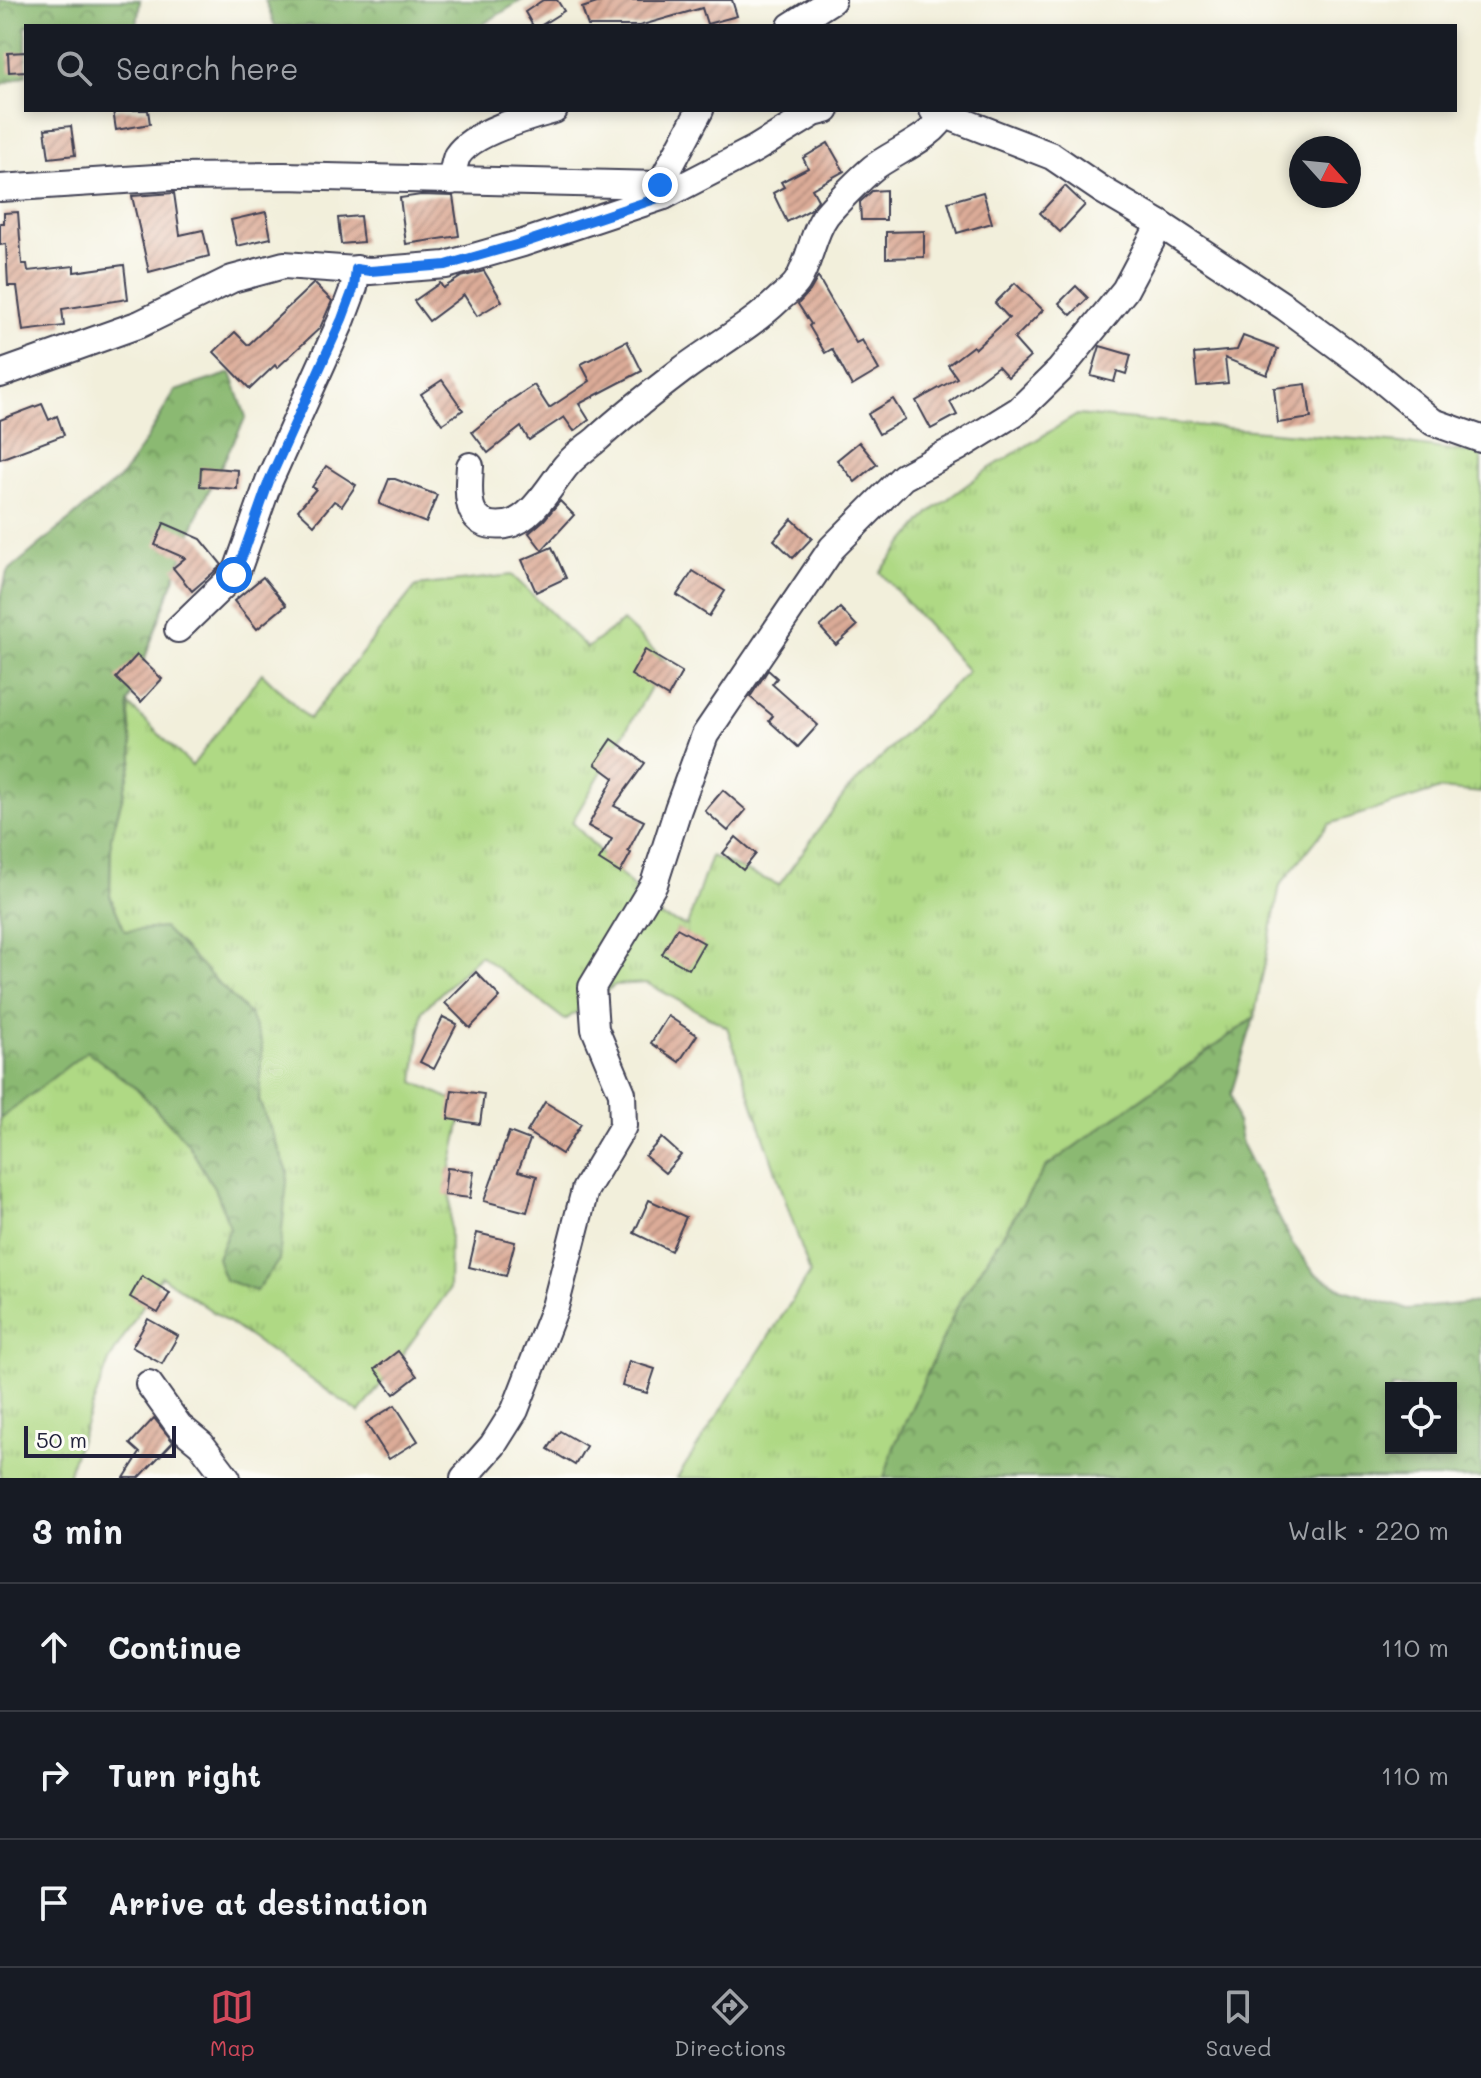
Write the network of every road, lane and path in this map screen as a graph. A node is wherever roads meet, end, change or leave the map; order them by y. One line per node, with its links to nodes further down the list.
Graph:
1 (832, 0): 2 (street)
2 (794, 24)
3 (547, 112): 7 (street)
4 (699, 112): 9 (street)
5 (818, 112): 9 (street)
6 (938, 112): 10 (street); 14 (street)
7 (451, 181): 8 (street); 9 (street)
8 (0, 188)
9 (662, 190): 11 (street)
10 (1160, 224): 13 (street); 18 (street)
11 (356, 269): 12 (street); 15 (street)
12 (0, 374)
13 (1481, 439)
14 (470, 466)
15 (178, 629)
16 (149, 1384): 17 (street)
17 (227, 1478)
18 (464, 1478)

